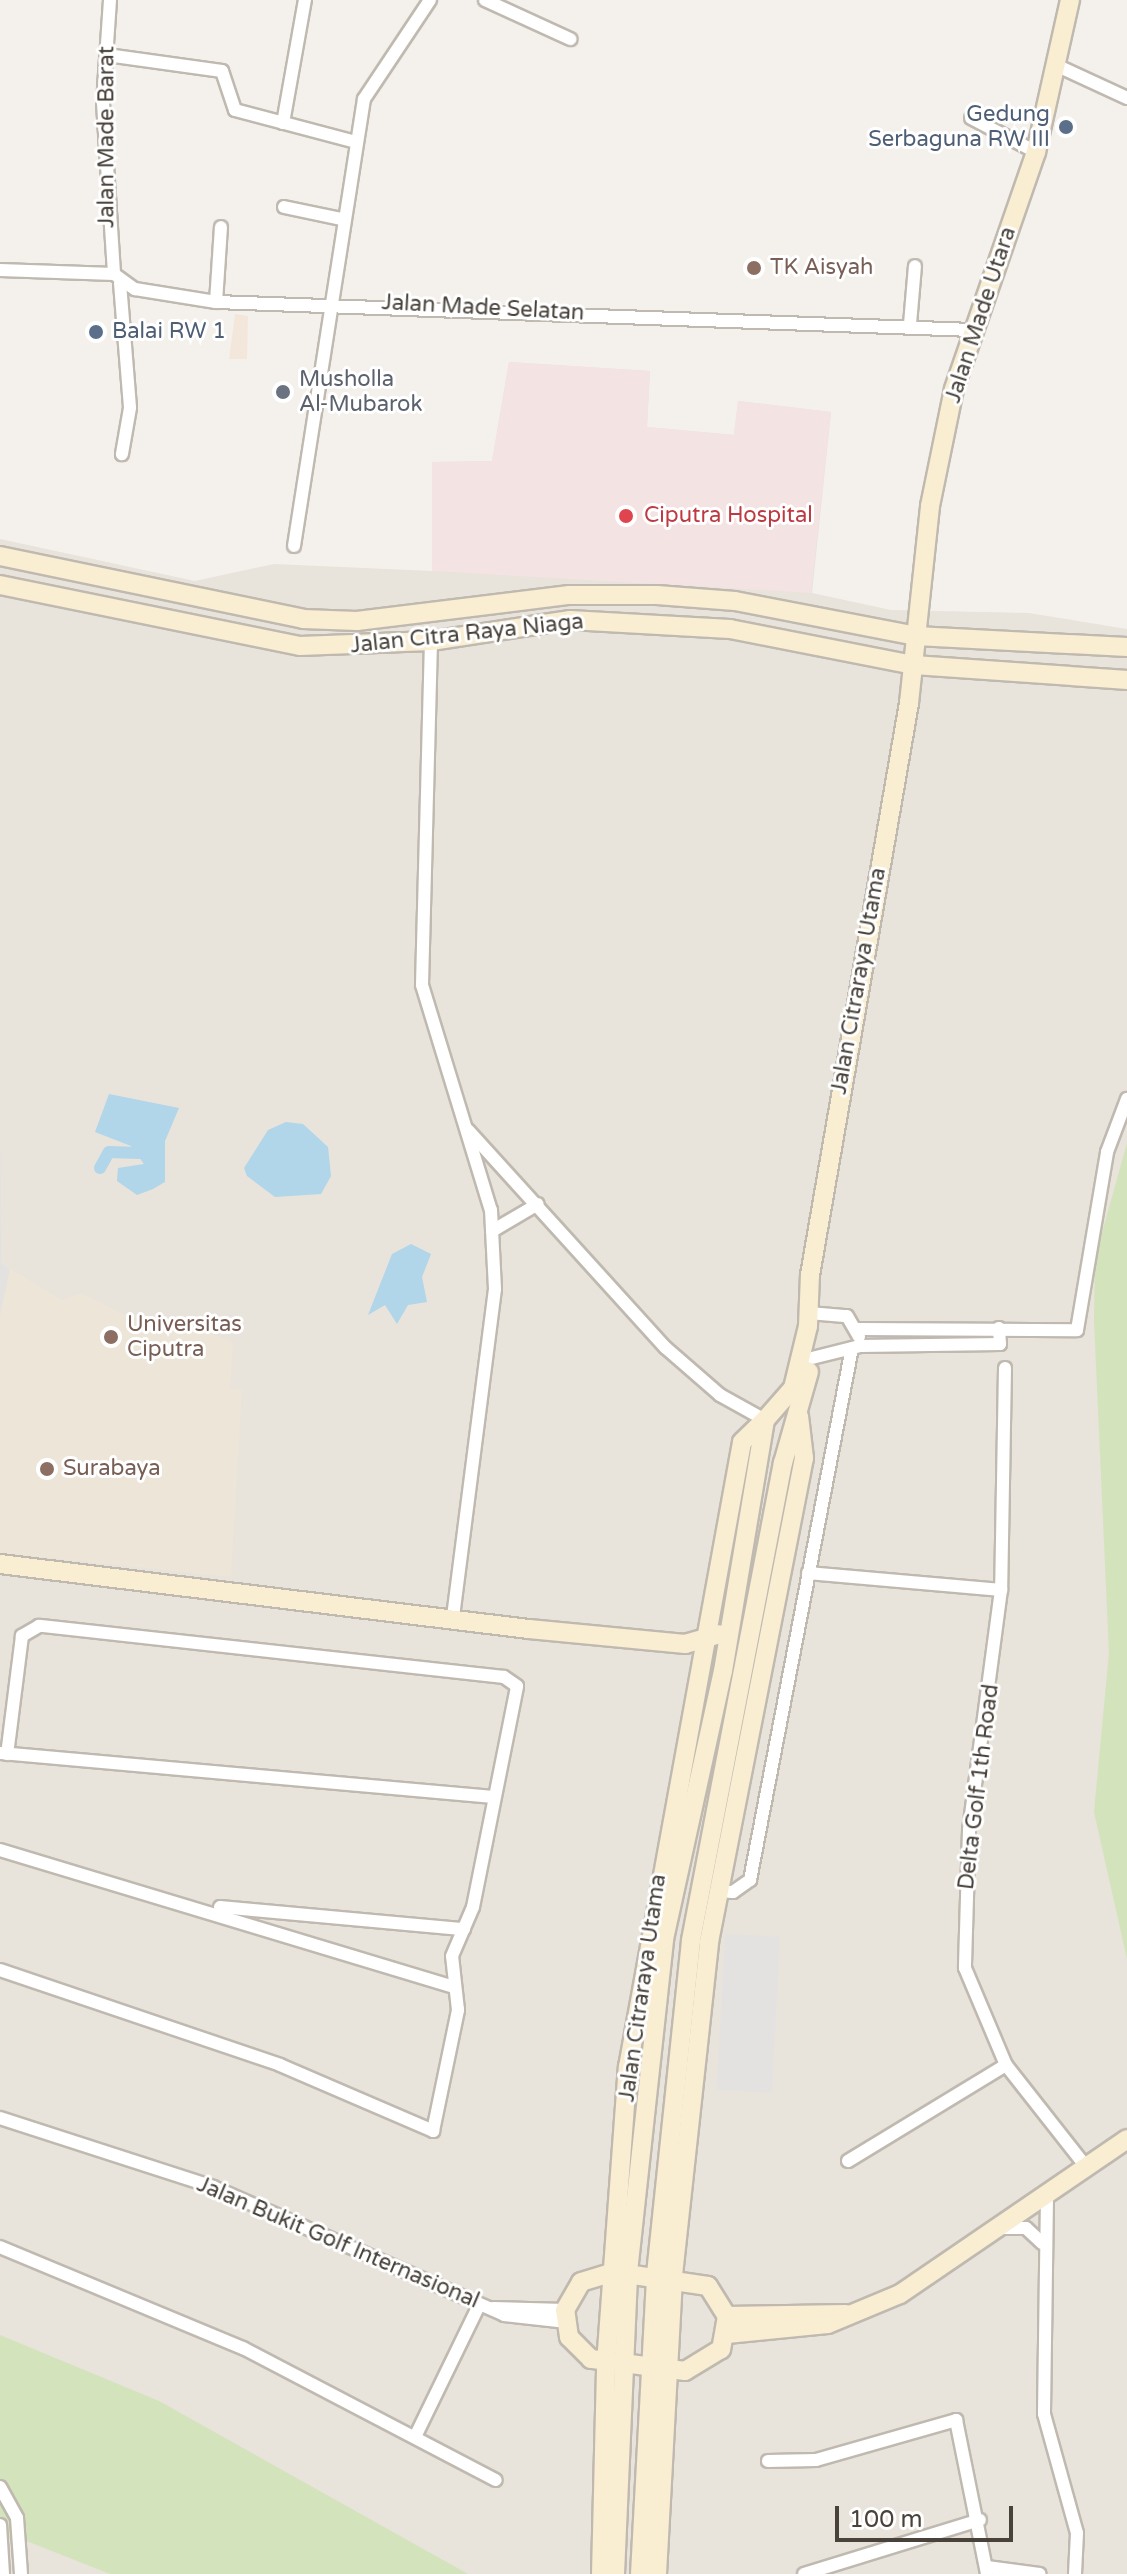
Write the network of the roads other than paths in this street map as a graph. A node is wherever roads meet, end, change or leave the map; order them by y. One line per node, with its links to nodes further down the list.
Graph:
1 (110, 0): 7 (street, Jalan Made Barat)
2 (305, 0): 11 (street)
3 (430, 0): 12 (street)
4 (485, 0): 6 (street)
5 (1070, 0): 8 (street, Jalan Made Utara)
6 (570, 39)
7 (107, 55): 11 (street); 19 (street, Jalan Made Barat)
8 (1060, 67): 9 (street); 13 (street, Jalan Made Utara)
9 (1127, 98)
10 (971, 118): 13 (street)
11 (283, 123): 12 (street)
12 (356, 142): 15 (street)
13 (1036, 152): 23 (street, Jalan Made Utara)
14 (284, 207): 15 (street)
15 (341, 219): 20 (street)
16 (221, 227): 21 (street)
17 (915, 266): 22 (street)
18 (0, 270): 19 (street, Jalan Made Selatan)
19 (117, 278): 21 (street, Jalan Made Selatan); 24 (street, Jalan Made Barat)
20 (331, 301): 21 (street, Jalan Made Selatan); 22 (street, Jalan Made Selatan); 25 (street)
21 (216, 302)
22 (910, 324): 23 (street, Jalan Made Selatan)
23 (973, 330): 29 (street, Jalan Made Utara)
24 (122, 454)
25 (294, 546)
26 (0, 556): 28 (street, Jalan Citra Raya Niaga)
27 (0, 585): 30 (street, Jalan Citra Raya Niaga)
28 (432, 613): 29 (street, Jalan Citra Raya Niaga); 30 (street)
29 (916, 636): 31 (street, Jalan Citra Raya Niaga); 32 (street, Jalan Citraraya Utama)
30 (431, 641): 32 (street, Jalan Citra Raya Niaga); 35 (street)
31 (1127, 647)
32 (914, 665): 33 (street, Jalan Citra Raya Niaga); 38 (street, Jalan Citraraya Utama)
33 (1127, 680)
34 (1127, 1099): 39 (street)
35 (466, 1128): 36 (street); 37 (street)
36 (538, 1204): 37 (street); 44 (street)
37 (492, 1231): 48 (street)
38 (808, 1320): 40 (street); 42 (street, Jalan Citraraya Utama); 44 (street, Jalan Citraraya Utama)
39 (999, 1328): 40 (street); 41 (street)
40 (858, 1329): 41 (street)
41 (856, 1349): 42 (street); 46 (street)
42 (812, 1358): 50 (street, Jalan Citraraya Utama)
43 (1005, 1368): 47 (street, Delta Golf 1th Road)
44 (765, 1420): 49 (street, Jalan Citraraya Utama)
45 (0, 1564): 48 (street)
46 (808, 1573): 47 (street); 57 (street)
47 (1001, 1590): 62 (street, Delta Golf 1th Road)
48 (453, 1619): 51 (street)
49 (720, 1633): 50 (street); 51 (street); 52 (street, Jalan Citraraya Utama)
50 (760, 1635): 53 (street, Jalan Citraraya Utama)
51 (685, 1644): 52 (street)
52 (715, 1666): 53 (street); 71 (street, Jalan Citraraya Utama)
53 (752, 1678): 57 (street, Jalan Citraraya Utama); 72 (street, Jalan Citraraya Utama)
54 (4, 1753): 55 (street); 55 (street)
55 (493, 1797): 59 (street)
56 (0, 1850): 58 (street)
57 (717, 1891): 72 (street, Jalan Citraraya Utama)
58 (198, 1905): 59 (street); 61 (street)
59 (464, 1929): 61 (street)
60 (0, 1970): 61 (street)
61 (455, 1987)
62 (1006, 2065): 65 (street); 66 (street, Delta Golf 1th Road)
63 (0, 2118): 73 (street, Jalan Bukit Golf Internasional)
64 (1127, 2139): 66 (street)
65 (848, 2161)
66 (1087, 2168): 67 (street)
67 (1047, 2197): 68 (street); 69 (street)
68 (1004, 2228): 69 (street); 75 (street)
69 (1042, 2243): 94 (street)
70 (0, 2247): 78 (street)
71 (620, 2272): 72 (street); 74 (street); 76 (street, Jalan Citraraya Utama)
72 (664, 2274): 75 (street); 77 (street, Jalan Citraraya Utama)
73 (479, 2305): 74 (street, Jalan Bukit Golf Internasional); 78 (street)
74 (565, 2316): 76 (street)
75 (737, 2325): 77 (street)
76 (615, 2365): 77 (street); 88 (street, Jalan Citraraya Utama); 89 (street, Jalan Citraraya Utama)
77 (658, 2369): 80 (street, Jalan Citraraya Utama)
78 (415, 2437): 81 (street)
79 (768, 2461): 83 (street)
80 (654, 2466): 90 (street, Jalan Citraraya Utama); 91 (street, Jalan Citraraya Utama)
81 (496, 2480)
82 (0, 2487): 87 (street)
83 (980, 2520): 85 (street); 92 (street)
84 (0, 2525): 86 (street)
85 (987, 2571): 93 (street)
86 (3, 2574)
87 (21, 2574)
88 (601, 2574)
89 (615, 2574)
90 (640, 2574)
91 (657, 2574)
92 (804, 2574)
93 (1040, 2574)
94 (1075, 2574)

